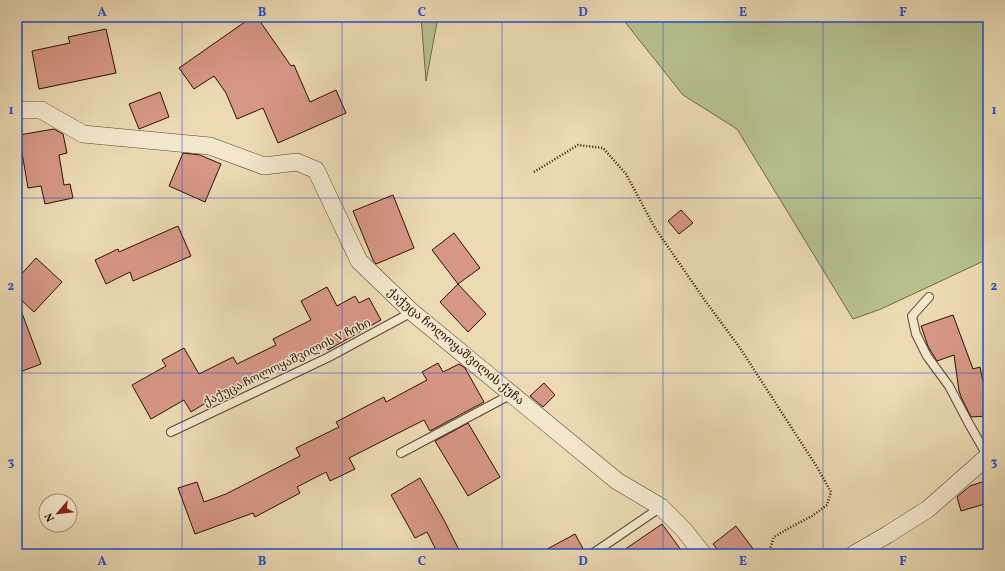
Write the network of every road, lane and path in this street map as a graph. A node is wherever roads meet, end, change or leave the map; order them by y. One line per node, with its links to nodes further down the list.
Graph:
1 (17, 110): 4 (street, ქაქუცა ჩოლოყაშვილის ქუჩა)
2 (534, 172): 12 (path)
3 (929, 297): 8 (lane)
4 (412, 312): 5 (street, ქაქუცა ჩოლოყაშვილის ქუჩა); 6 (lane, ქაქუცა ჩოლოყაშვილის V ჩიხი)
5 (512, 394): 7 (lane); 9 (street, ქაქუცა ჩოლოყაშვილის ქუჩა)
6 (171, 432)
7 (400, 453)
8 (988, 456): 13 (street)
9 (661, 507): 10 (lane); 11 (street, ქაქუცა ჩოლოყაშვილის ქუჩა)
10 (592, 554)
11 (703, 554)
12 (770, 554)
13 (854, 554)

